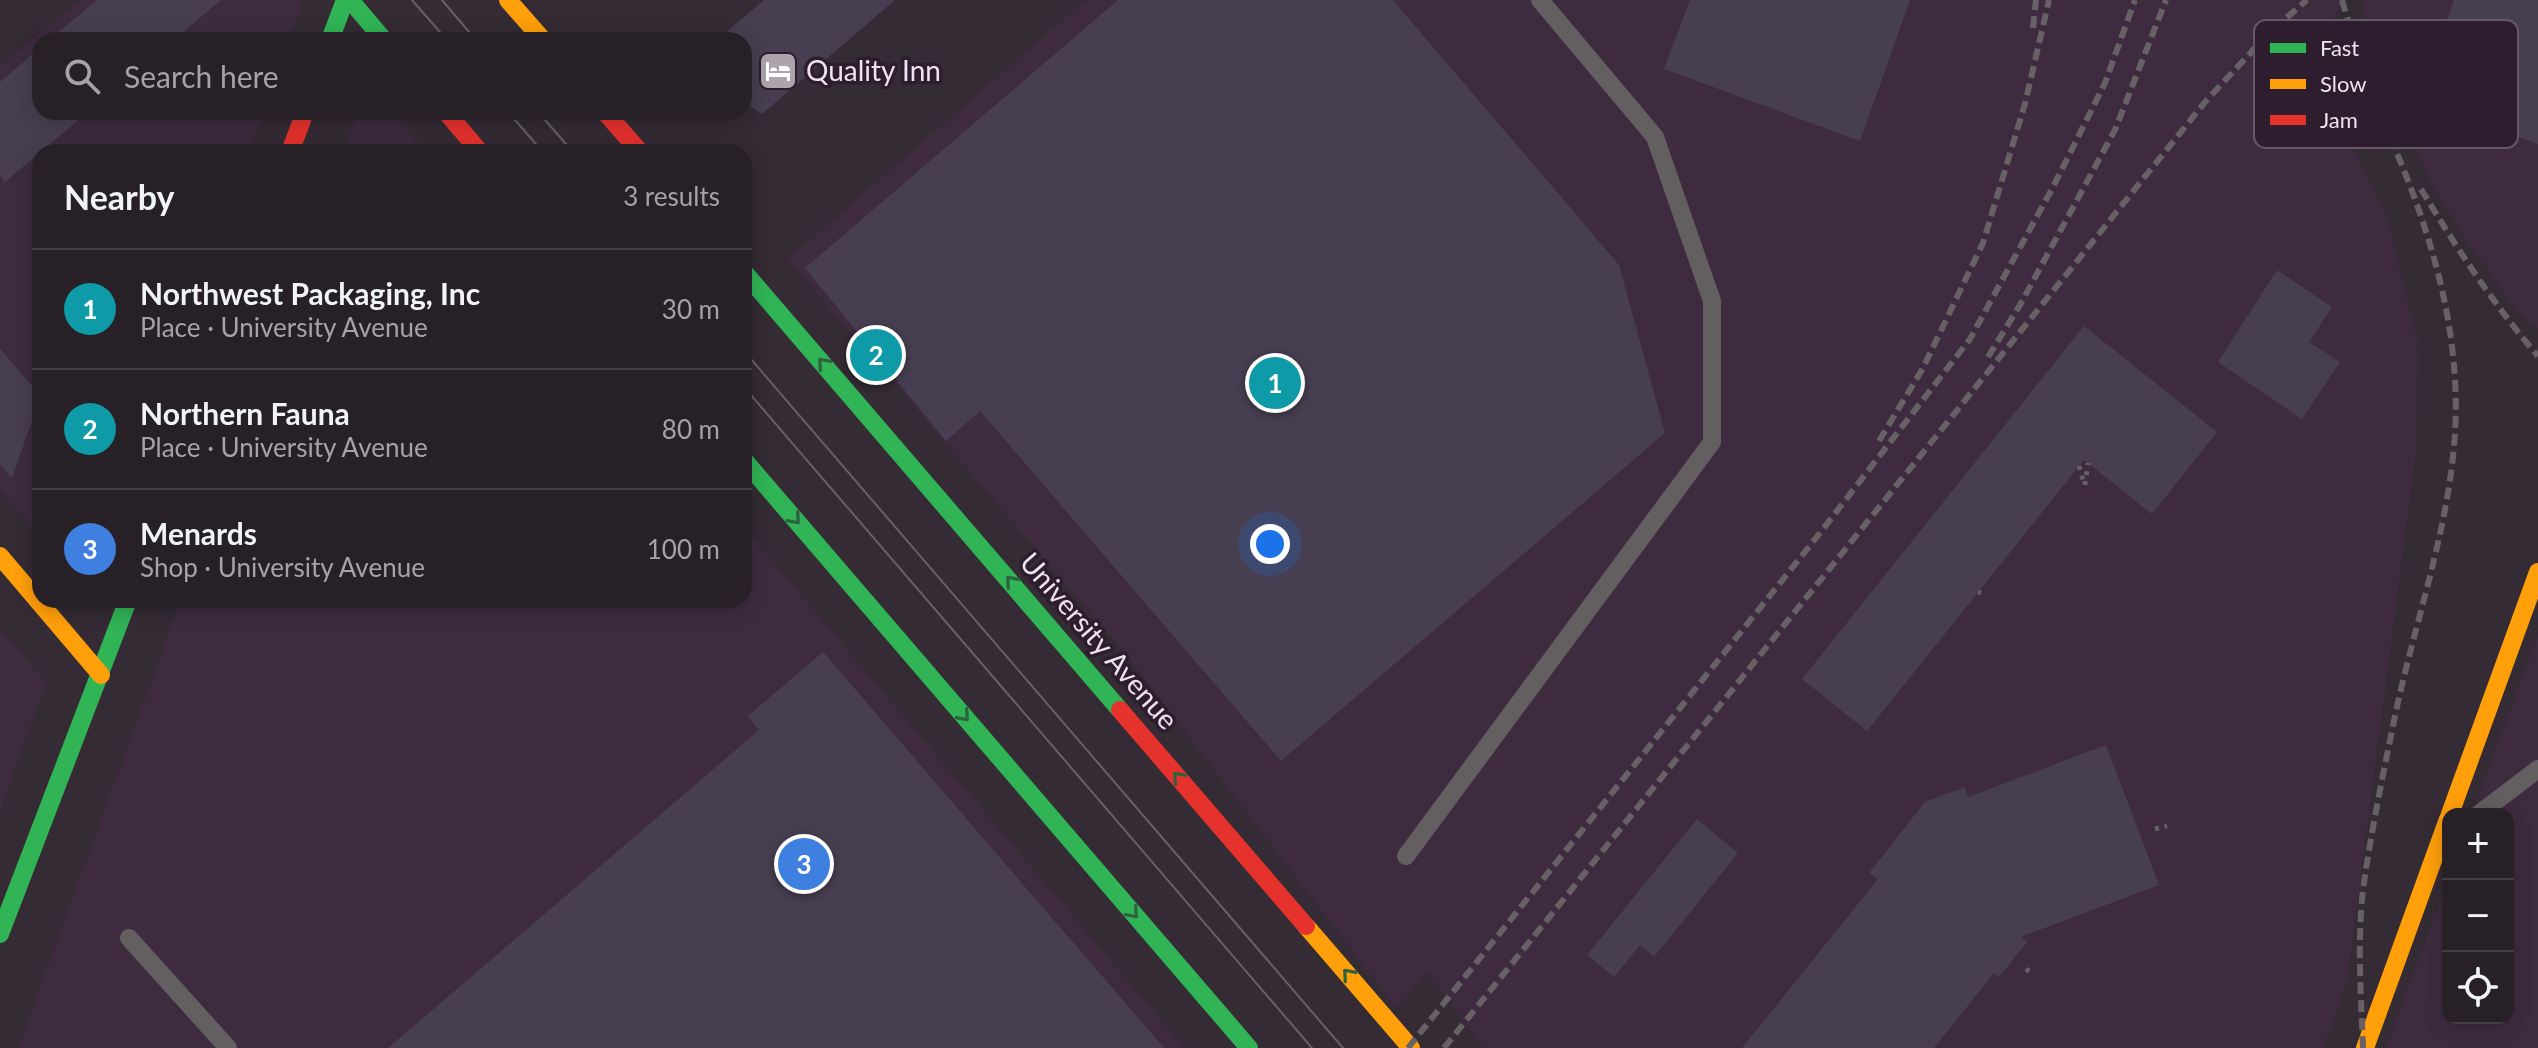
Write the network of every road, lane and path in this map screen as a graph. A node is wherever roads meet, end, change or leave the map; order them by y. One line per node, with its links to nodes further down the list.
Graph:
1 (348, 0): 4 (main road); 5 (main road)
2 (508, 0): 6 (main road)
3 (1540, 0): 29 (lane)
4 (334, 32)
5 (377, 32)
6 (536, 32)
7 (302, 120): 10 (main road)
8 (453, 120): 11 (main road)
9 (612, 120): 12 (main road)
10 (293, 144)
11 (473, 144)
12 (633, 144)
13 (752, 281): 36 (main road, University Avenue, one-way to 13)
14 (2088, 463): 15 (path)
15 (2079, 466)
16 (752, 469): 35 (main road, one-way to 35)
17 (0, 556): 19 (main road)
18 (2538, 573): 24 (main road)
19 (32, 594)
20 (44, 608): 22 (main road)
21 (125, 608): 22 (main road)
22 (101, 675): 30 (main road)
23 (2538, 769): 25 (lane)
24 (2452, 808)
25 (2487, 808)
26 (2167, 826): 27 (path)
27 (2155, 829)
28 (2442, 845): 37 (main road)
29 (1406, 856)
30 (0, 934)
31 (129, 938): 34 (lane)
32 (2026, 969): 33 (path)
33 (2034, 975)
34 (228, 1048)
35 (1249, 1048)
36 (1411, 1048)
37 (2365, 1048)

